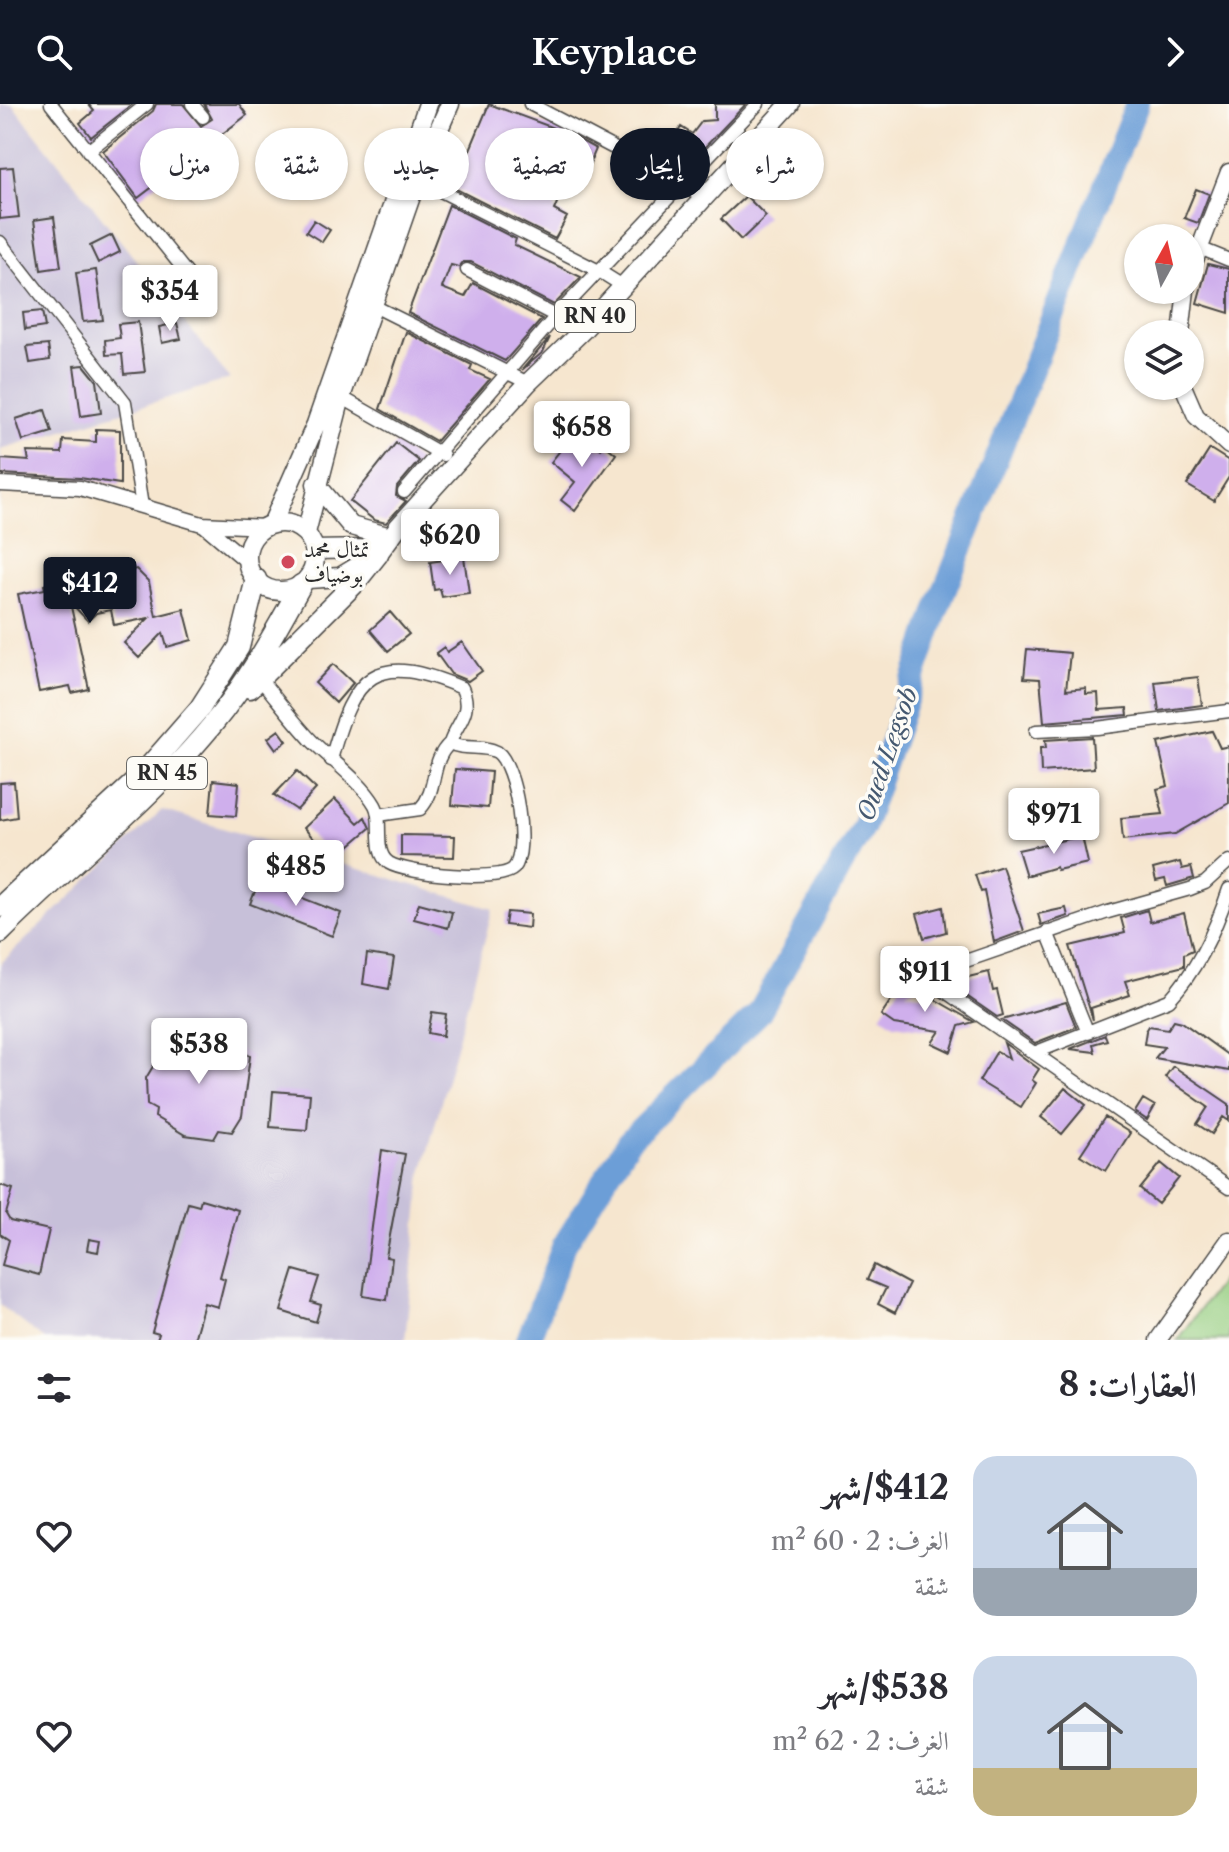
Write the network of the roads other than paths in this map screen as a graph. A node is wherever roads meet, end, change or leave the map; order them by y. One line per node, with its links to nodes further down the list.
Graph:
1 (51, 104): 12 (street)
2 (147, 104): 12 (street)
3 (192, 104): 9 (street)
4 (428, 104): 43 (main road)
5 (450, 104): 10 (main road)
6 (530, 104): 11 (street)
7 (758, 104): 13 (street)
8 (781, 107): 15 (main road, RN 40)
9 (203, 117)
10 (439, 128)
11 (610, 146)
12 (88, 151): 26 (street)
13 (710, 157)
14 (1229, 172): 20 (main road)
15 (710, 192)
16 (410, 200): 28 (main road)
17 (459, 200): 25 (street)
18 (669, 200): 25 (street)
19 (703, 200): 27 (main road, RN 40)
20 (1204, 231)
21 (0, 242): 41 (street)
22 (1204, 250): 23 (street)
23 (1229, 260)
24 (467, 270): 29 (street)
25 (599, 271): 27 (street); 29 (street)
26 (197, 286)
27 (623, 286): 30 (main road, RN 40)
28 (374, 306): 31 (street); 33 (main road)
29 (557, 315): 30 (street); 31 (street)
30 (583, 330): 32 (main road, RN 40)
31 (509, 371): 32 (street); 36 (street)
32 (528, 383): 37 (main road, RN 40)
33 (341, 397): 36 (street); 39 (main road)
34 (1189, 400): 35 (main road)
35 (1229, 446)
36 (439, 452): 37 (street); 40 (street)
37 (455, 463): 44 (main road, RN 40)
38 (0, 484): 41 (street)
39 (316, 484): 44 (main road); 45 (main road)
40 (404, 492)
41 (142, 506): 42 (street)
42 (202, 524): 43 (street); 46 (street)
43 (269, 526): 45 (main road); 46 (main road)
44 (388, 539): 45 (main road, RN 40); 47 (main road); 48 (highway, RN 40)
45 (310, 542): 47 (main road)
46 (252, 570): 47 (main road); 57 (highway, RN 45)
47 (304, 582): 50 (highway, RN 45)
48 (260, 679): 50 (highway, RN 40); 53 (street)
49 (1229, 711): 51 (street)
50 (213, 724): 59 (highway, RN 45)
51 (1036, 731)
52 (450, 743): 53 (street); 54 (street); 54 (street)
53 (331, 760): 54 (street)
54 (378, 815)
55 (1229, 861): 58 (street)
56 (1229, 889): 62 (street)
57 (0, 907)
58 (1047, 932): 61 (street); 62 (street)
59 (0, 933)
60 (888, 952): 61 (street)
61 (925, 975): 63 (street)
62 (1088, 1033): 63 (street)
63 (1034, 1053): 64 (street)
64 (1229, 1188)
65 (1229, 1240): 66 (main road)
66 (1158, 1340)

